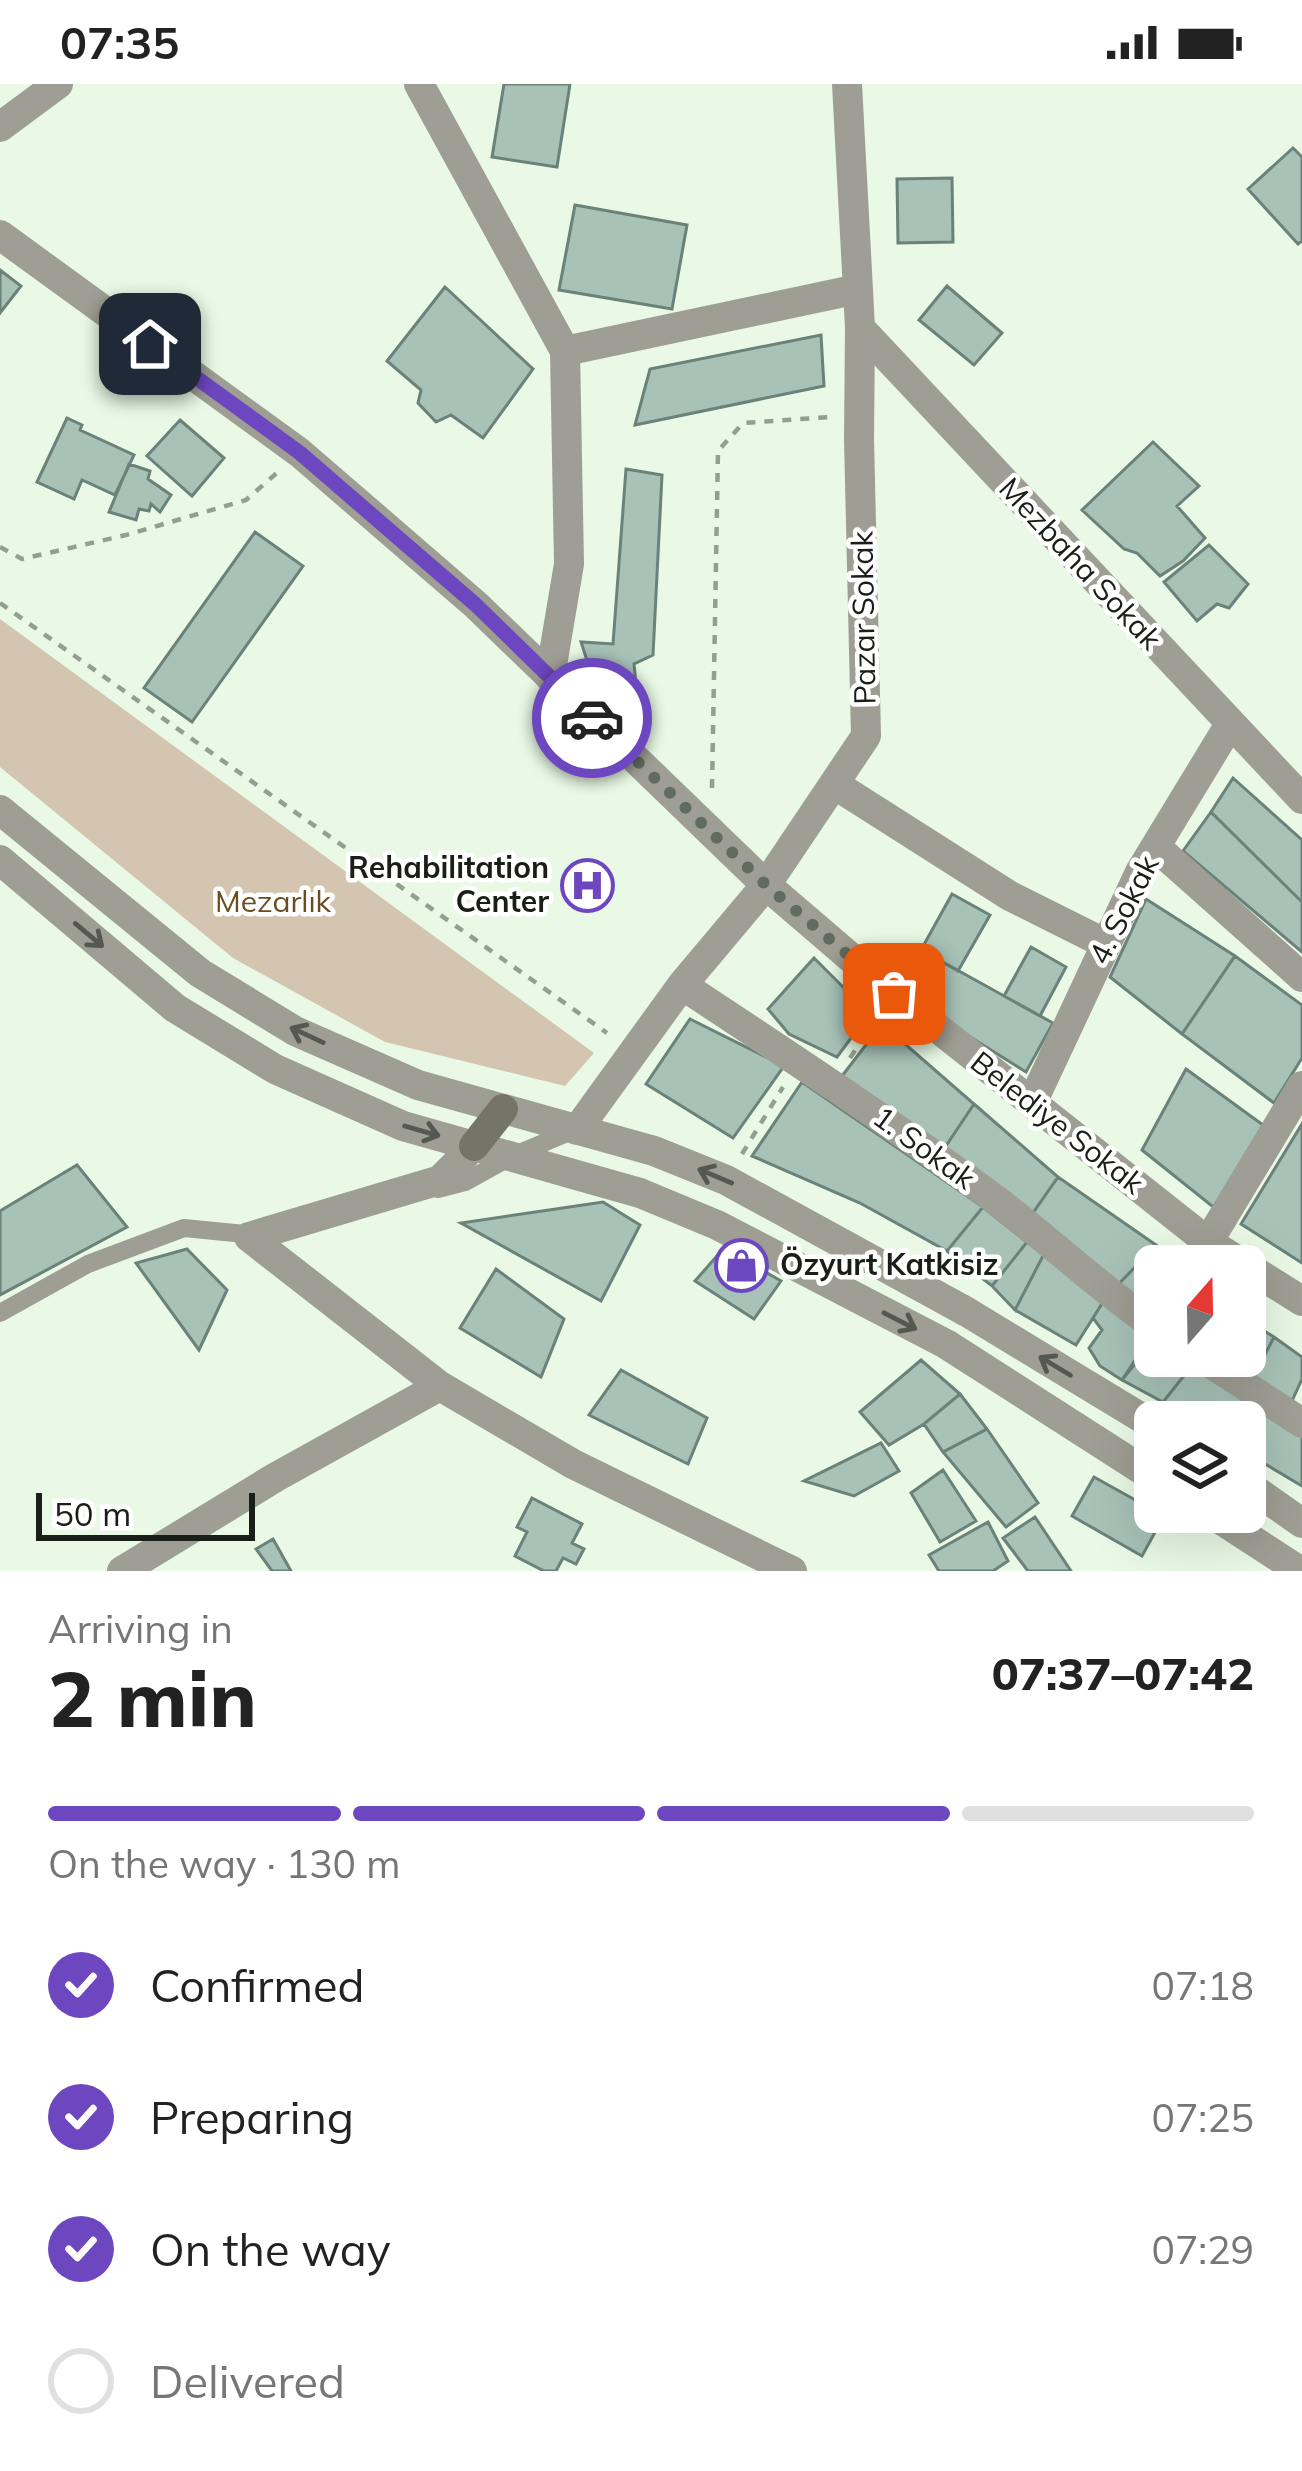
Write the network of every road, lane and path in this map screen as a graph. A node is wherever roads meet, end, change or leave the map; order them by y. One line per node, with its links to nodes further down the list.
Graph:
1 (58, 84): 4 (street)
2 (419, 84): 8 (street)
3 (847, 84): 6 (street, Pazar Sokak)
4 (0, 127)
5 (0, 235): 10 (street, Belediye Sokak)
6 (858, 290): 7 (street, Pazar Sokak); 8 (street)
7 (860, 328): 9 (street, Pazar Sokak); 14 (street, Mezbaha Sokak)
8 (565, 351): 13 (street)
9 (860, 415): 15 (street, Pazar Sokak); 18 (path)
10 (300, 453): 11 (path); 13 (street, Belediye Sokak)
11 (0, 547)
12 (0, 603): 26 (path)
13 (550, 676): 18 (street, Belediye Sokak)
14 (1230, 724): 16 (street, Mezbaha Sokak); 19 (street, 4. Sokak)
15 (834, 784): 21 (street, Pazar Sokak); 22 (street)
16 (1302, 799)
17 (0, 810): 31 (street, one-way to 17)
18 (711, 832): 21 (street, Belediye Sokak)
19 (1156, 847): 22 (street, 4. Sokak); 23 (street)
20 (0, 860): 33 (street, one-way to 33)
21 (766, 885): 24 (street, Pazar Sokak); 25 (street, Belediye Sokak)
22 (1106, 944): 30 (street, 4. Sokak)
23 (1302, 977)
24 (682, 986): 26 (street, Pazar Sokak); 27 (street, 1. Sokak)
25 (894, 994): 28 (path); 30 (street, Belediye Sokak)
26 (632, 1050): 32 (street, Pazar Sokak)
27 (799, 1062): 28 (street, 1. Sokak); 35 (path)
28 (833, 1084): 39 (street, 1. Sokak)
29 (1302, 1086): 37 (street)
30 (1032, 1103): 37 (street, Belediye Sokak)
31 (502, 1109): 32 (street); 33 (main road)
32 (577, 1130): 34 (lane); 35 (street, one-way to 32)
33 (474, 1146): 34 (street); 36 (street)
34 (512, 1156): 36 (lane); 45 (street, one-way to 45)
35 (726, 1180): 43 (street, one-way to 35)
36 (249, 1237): 40 (lane); 42 (street)
37 (1208, 1243): 38 (street, Belediye Sokak)
38 (1302, 1301)
39 (1134, 1311)
40 (0, 1313)
41 (1232, 1377): 44 (street)
42 (440, 1387): 49 (street); 50 (street)
43 (1134, 1413)
44 (1302, 1423)
45 (1134, 1465)
46 (1266, 1498): 47 (street)
47 (1302, 1523)
48 (1241, 1533): 51 (street)
49 (122, 1571)
50 (792, 1571)
51 (1300, 1571)

